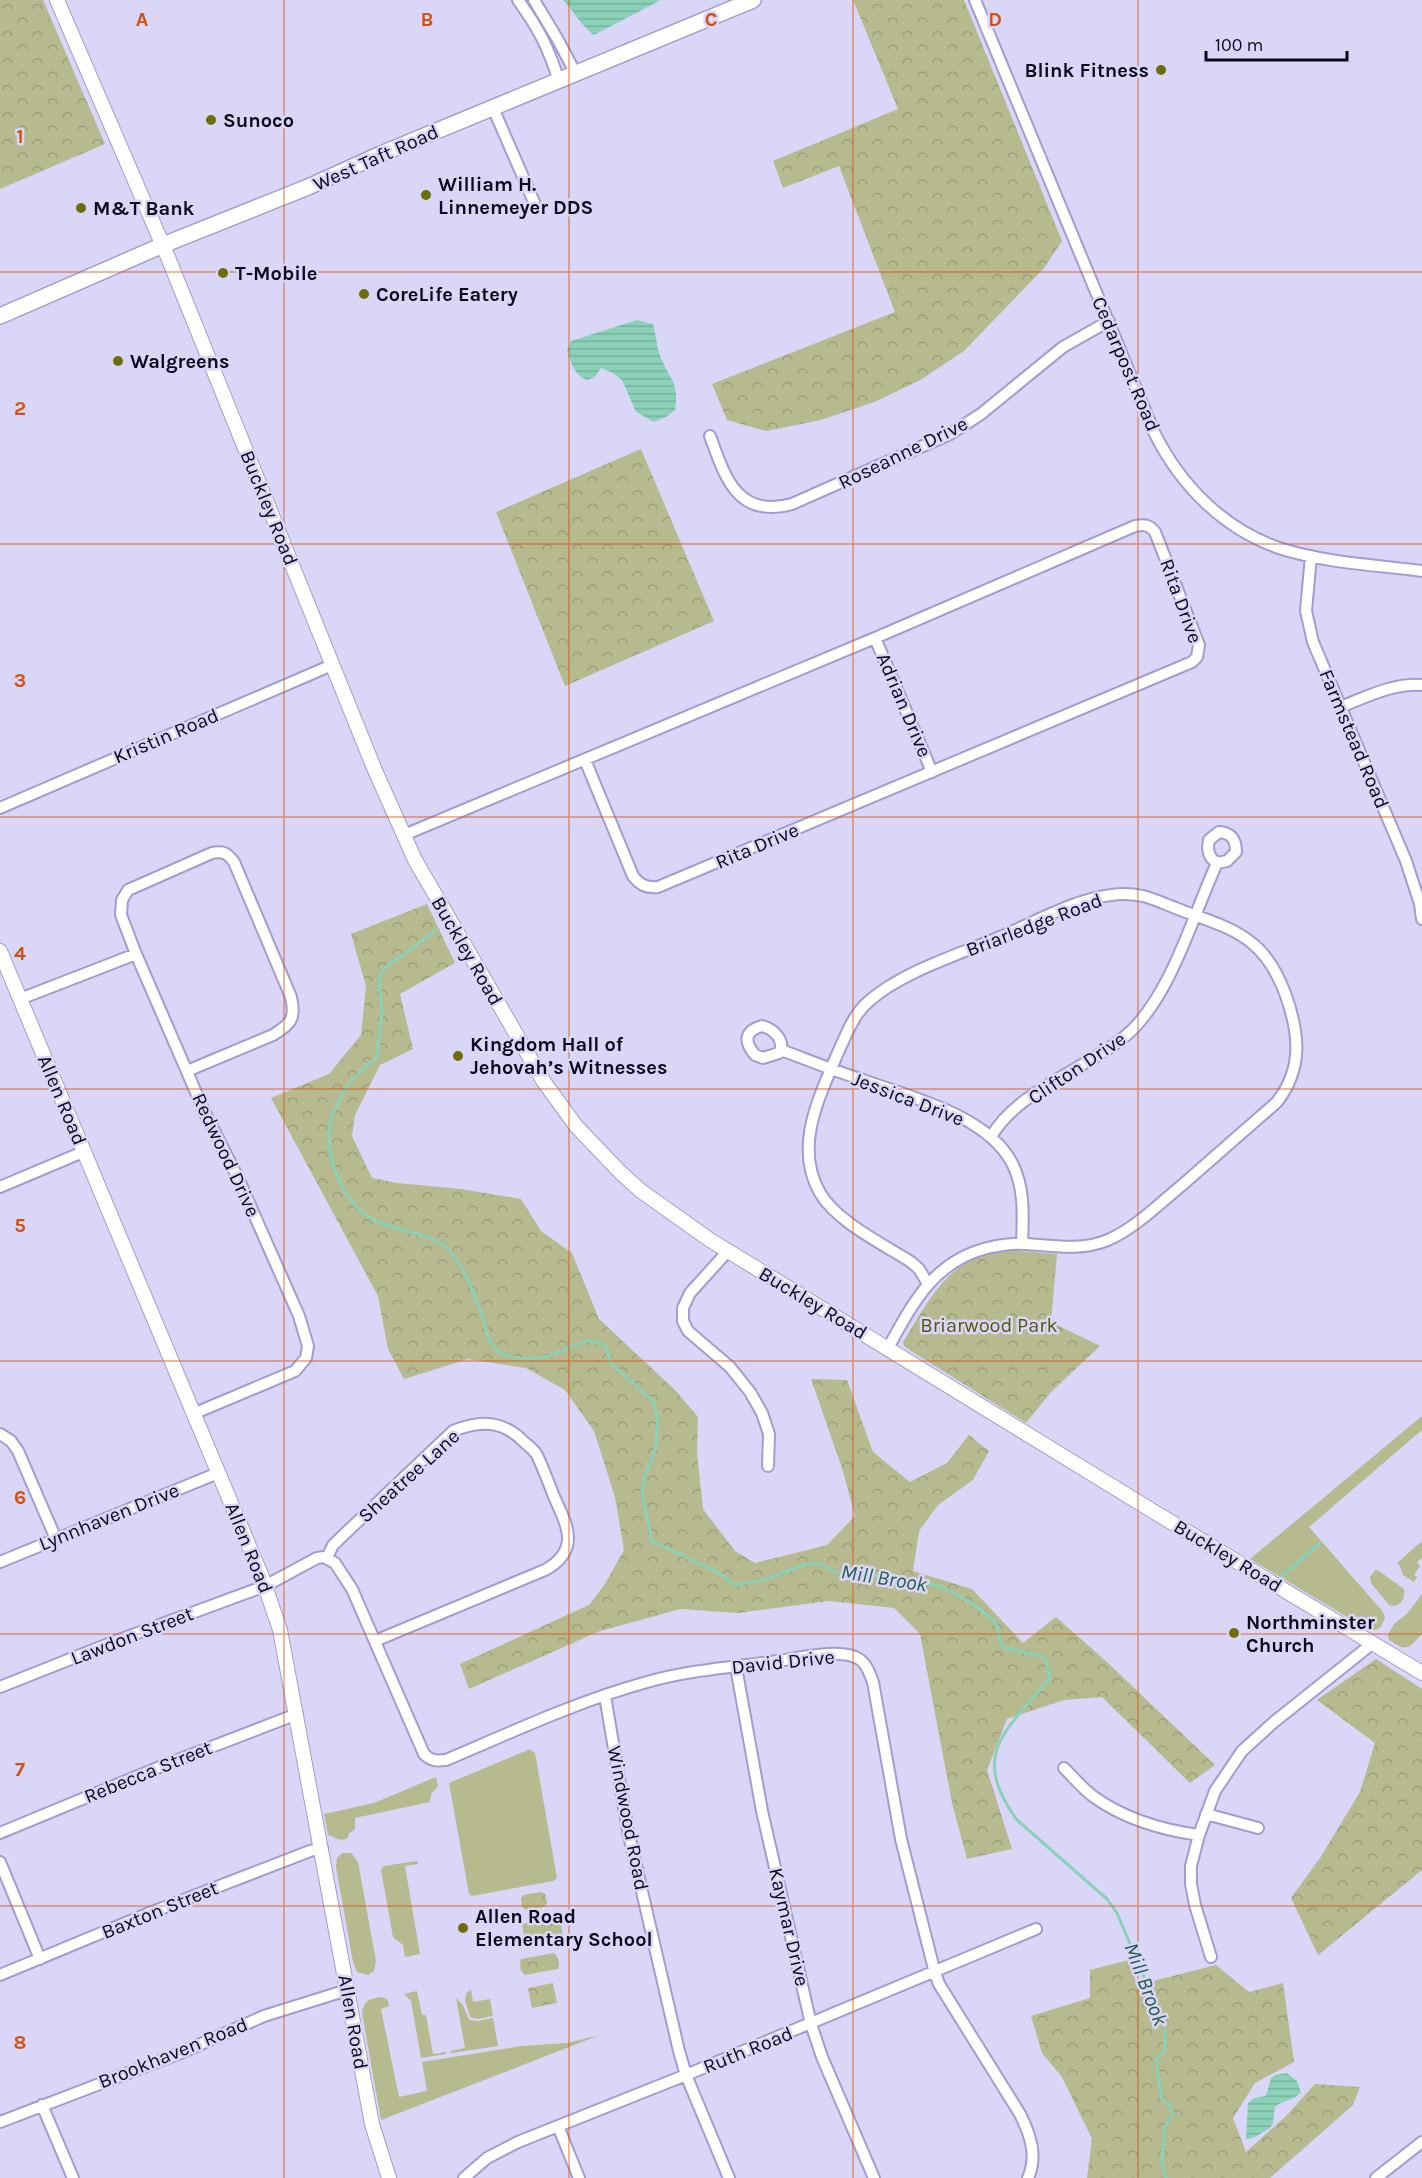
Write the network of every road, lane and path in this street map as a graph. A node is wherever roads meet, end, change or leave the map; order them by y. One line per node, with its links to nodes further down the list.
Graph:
1 (57, 0): 10 (street, Buckley Road)
2 (518, 0): 7 (street)
3 (534, 0): 6 (street)
4 (753, 0): 6 (main road, West Taft Road)
5 (975, 0): 12 (street, Cedarpost Road)
6 (576, 74): 7 (main road, West Taft Road)
7 (559, 81): 8 (main road, West Taft Road)
8 (493, 108): 9 (street); 10 (main road, West Taft Road)
9 (534, 202)
10 (163, 245): 11 (main road, West Taft Road); 17 (street, Buckley Road)
11 (0, 316)
12 (1109, 321): 13 (street, Roseanne Drive); 14 (street, Cedarpost Road)
13 (710, 436)
14 (1311, 556): 15 (street, Cedarpost Road); 19 (street, Farmstead Road)
15 (1422, 571)
16 (875, 638): 20 (street, Rita Drive); 21 (street, Adrian Drive); 21 (street, Rita Drive)
17 (332, 665): 22 (street, Kristin Road); 23 (street, Buckley Road)
18 (1422, 685): 19 (street)
19 (1340, 707): 26 (street, Farmstead Road)
20 (585, 760): 21 (street, Rita Drive); 23 (street, Rita Drive)
21 (932, 772)
22 (0, 808)
23 (404, 835): 38 (street, Buckley Road)
24 (1216, 863): 25 (street, Clifton Drive)
25 (1194, 915): 32 (street, Briarledge Road); 34 (street, Clifton Drive); 37 (street, Briarledge Road)
26 (1422, 919)
27 (0, 951): 29 (street, Allen Road)
28 (136, 954): 30 (street); 33 (street, Redwood Drive); 33 (street, Redwood Drive)
29 (3, 968): 30 (street, Allen Road)
30 (20, 999): 35 (street, Allen Road)
31 (781, 1050): 32 (street, Jessica Drive)
32 (831, 1069): 34 (street, Jessica Drive); 39 (street, Briarledge Road)
33 (187, 1071): 41 (street, Redwood Drive)
34 (991, 1137): 37 (street, Jessica Drive)
35 (83, 1152): 36 (street); 41 (street, Allen Road)
36 (0, 1187)
37 (1022, 1244): 39 (street, Briarledge Road)
38 (728, 1251): 40 (street, Buckley Road); 43 (street)
39 (928, 1284): 40 (street, Briarledge Road)
40 (888, 1348): 50 (street, Buckley Road)
41 (193, 1414): 44 (street, Allen Road)
42 (0, 1434): 45 (street)
43 (768, 1466)
44 (218, 1473): 45 (street, Lynnhaven Drive); 48 (street, Allen Road)
45 (56, 1539): 47 (street, Lynnhaven Drive)
46 (327, 1558): 48 (street); 49 (street, David Drive); 49 (street, Sheatree Lane)
47 (0, 1562)
48 (265, 1586): 53 (street, Lawdon Street); 55 (street, Allen Road)
49 (375, 1641): 54 (street, David Drive)
50 (1373, 1643): 52 (street, Buckley Road); 57 (street)
51 (736, 1667): 54 (street, David Drive); 66 (street, David Drive); 69 (street, Kaymar Drive)
52 (1422, 1673)
53 (0, 1687)
54 (605, 1696): 70 (street, Windwood Road)
55 (297, 1714): 59 (street, Rebecca Street); 61 (street, Allen Road)
56 (1064, 1768): 60 (street)
57 (1206, 1814): 58 (street); 60 (street)
58 (1258, 1828)
59 (0, 1833)
60 (1199, 1835): 64 (street)
61 (322, 1848): 65 (street, Baxton Street); 68 (street, Allen Road)
62 (0, 1862): 65 (street)
63 (1036, 1929): 66 (street, Ruth Road)
64 (1211, 1957)
65 (40, 1959): 67 (street, Baxton Street)
66 (935, 1973): 69 (street, Ruth Road); 82 (street, David Drive)
67 (0, 1975)
68 (347, 1990): 71 (street, Brookhaven Road); 77 (street, Allen Road)
69 (811, 2024): 70 (street, Ruth Road); 81 (street, Kaymar Drive)
70 (686, 2075): 73 (street, Ruth Road); 80 (street, Windwood Road)
71 (42, 2105): 72 (street, Brookhaven Road); 76 (street)
72 (0, 2122)
73 (558, 2126): 78 (street, Ruth Road); 79 (street)
74 (1422, 2142): 75 (street)
75 (1383, 2176)
76 (73, 2178)
77 (389, 2178)
78 (464, 2178)
79 (579, 2178)
80 (729, 2178)
81 (874, 2178)
82 (1028, 2178)

